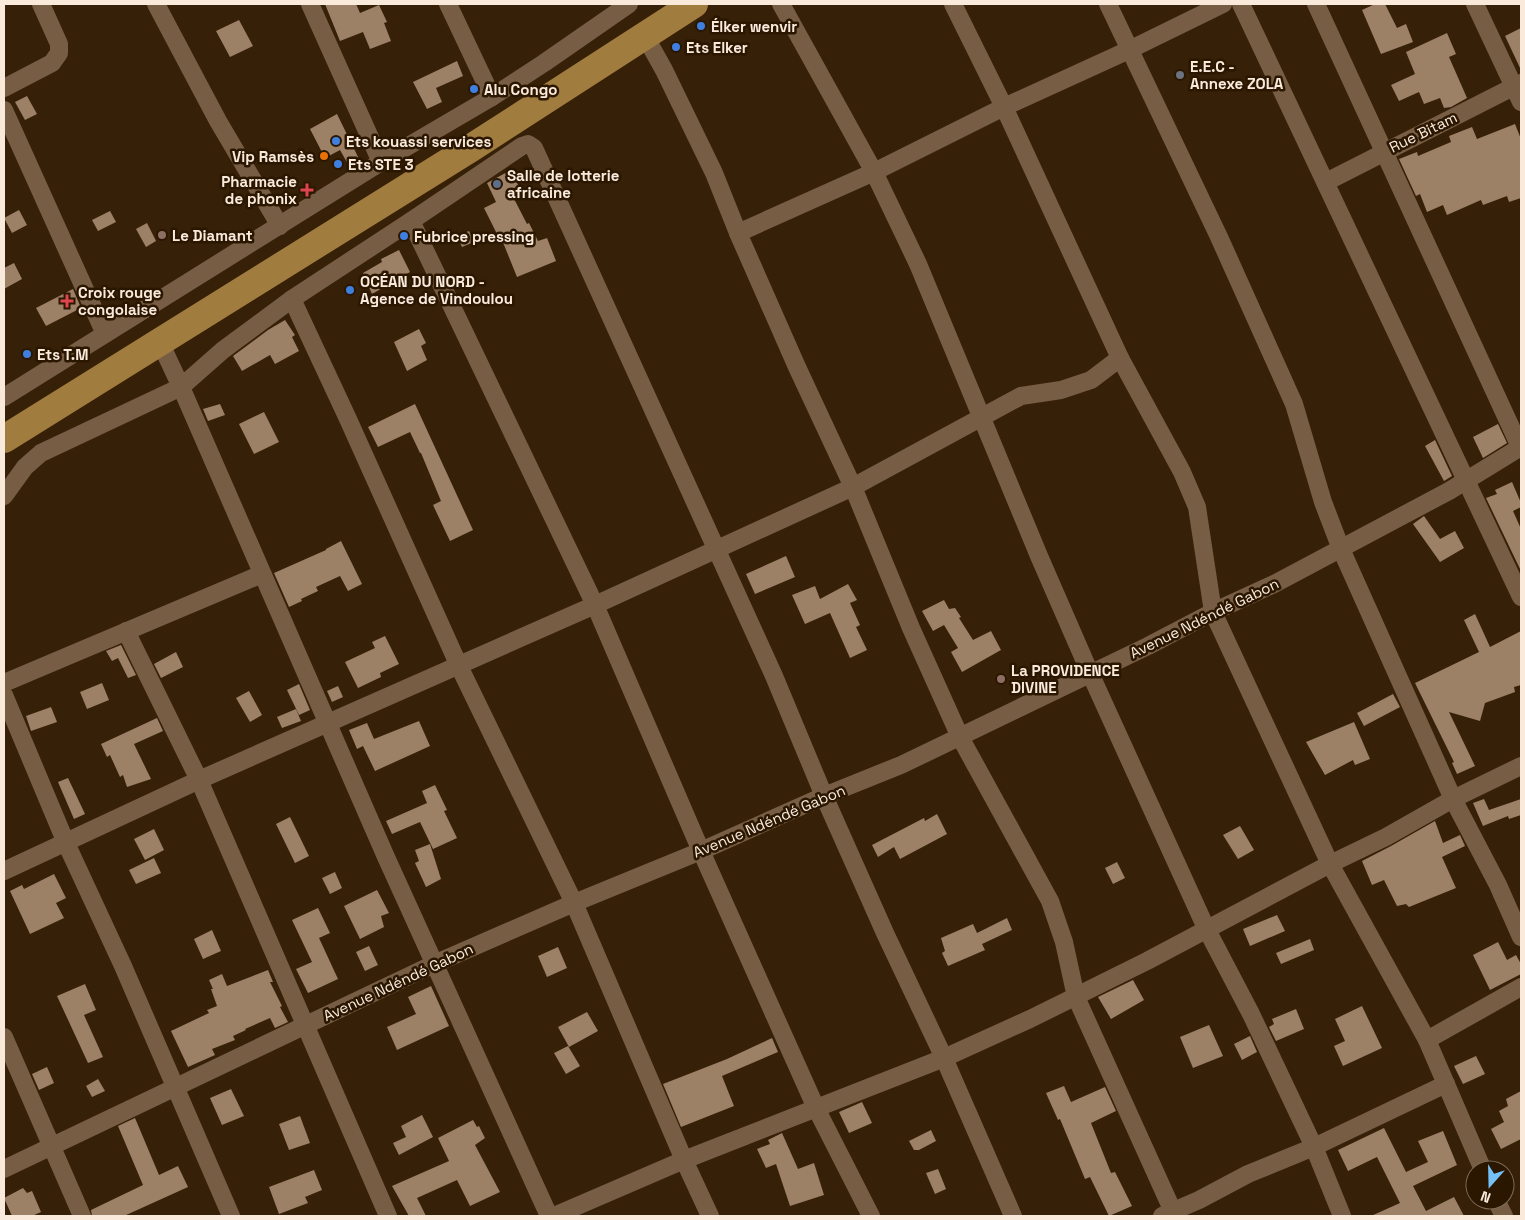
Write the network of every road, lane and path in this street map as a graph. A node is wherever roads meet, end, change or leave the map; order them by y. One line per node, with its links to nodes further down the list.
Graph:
1 (42, 4): 16 (street)
2 (156, 4): 26 (street)
3 (310, 4): 22 (street)
4 (448, 4): 18 (street)
5 (694, 4): 14 (highway)
6 (781, 4): 23 (street)
7 (953, 4): 19 (street)
8 (1108, 4): 15 (street)
9 (1223, 4): 15 (street)
10 (1241, 4): 24 (street)
11 (1316, 4): 21 (street)
12 (1475, 4): 17 (street)
13 (626, 5): 18 (street)
14 (644, 36): 27 (street); 30 (highway)
15 (1129, 50): 19 (street); 40 (street)
16 (4, 88)
17 (1519, 90): 21 (street, Rue Bitam)
18 (492, 97): 22 (street)
19 (1004, 107): 23 (street); 31 (street)
20 (4, 110): 29 (street)
21 (1384, 151): 24 (street, Rue Bitam); 36 (street)
22 (381, 162): 26 (street)
23 (874, 172): 27 (street); 34 (street)
24 (1326, 182): 37 (street)
25 (411, 221): 28 (street); 41 (street); 44 (street)
26 (280, 226): 29 (street)
27 (738, 233): 38 (street)
28 (292, 299): 32 (street); 47 (street)
29 (105, 334): 33 (street)
30 (160, 342): 32 (street); 35 (highway)
31 (1120, 358): 34 (street); 45 (street)
32 (181, 386): 39 (street); 42 (street)
33 (4, 395)
34 (983, 417): 38 (street); 48 (street)
35 (4, 439)
36 (1521, 448): 37 (street, Avenue Ndéndé Gabon)
37 (1466, 481): 40 (street, Avenue Ndéndé Gabon); 43 (street)
38 (853, 486): 41 (street); 52 (street)
39 (4, 496)
40 (1341, 549): 45 (street, Avenue Ndéndé Gabon); 56 (street)
41 (716, 550): 44 (street); 55 (street)
42 (262, 574): 46 (street); 51 (street)
43 (1521, 597)
44 (596, 605): 47 (street); 58 (street)
45 (1213, 612): 48 (street, Avenue Ndéndé Gabon); 59 (street)
46 (126, 631): 49 (street); 54 (street)
47 (459, 666): 51 (street); 61 (street)
48 (1090, 673): 52 (street, Avenue Ndéndé Gabon); 62 (street)
49 (4, 683)
50 (4, 695): 57 (street)
51 (328, 724): 54 (street); 64 (street)
52 (960, 737): 55 (street, Avenue Ndéndé Gabon); 66 (street)
53 (1521, 766): 56 (street)
54 (199, 780): 57 (street); 67 (street)
55 (824, 796): 58 (street, Avenue Ndéndé Gabon); 70 (street)
56 (1453, 799): 59 (street); 63 (street)
57 (66, 843): 60 (street); 72 (street)
58 (701, 851): 61 (street, Avenue Ndéndé Gabon); 73 (street)
59 (1330, 864): 62 (street); 69 (street)
60 (4, 871)
61 (574, 903): 64 (street, Avenue Ndéndé Gabon); 76 (street)
62 (1206, 928): 66 (street); 75 (street)
63 (1521, 937)
64 (434, 964): 67 (street, Avenue Ndéndé Gabon); 83 (street)
65 (1521, 987): 69 (street)
66 (1076, 996): 70 (street); 79 (street)
67 (305, 1025): 72 (street, Avenue Ndéndé Gabon); 82 (street)
68 (4, 1037): 74 (street)
69 (1427, 1040): 71 (street)
70 (944, 1058): 73 (street); 87 (street)
71 (1446, 1084): 75 (street); 77 (street)
72 (175, 1088): 74 (street, Avenue Ndéndé Gabon); 81 (street)
73 (816, 1108): 76 (street); 86 (street)
74 (51, 1146): 78 (street, Avenue Ndéndé Gabon); 80 (street)
75 (1314, 1147): 79 (street); 88 (street)
76 (684, 1160): 84 (street); 85 (street)
77 (1479, 1160)
78 (4, 1169)
79 (1170, 1215)
80 (82, 1216)
81 (231, 1216)
82 (388, 1216)
83 (550, 1216)
84 (554, 1216)
85 (710, 1216)
86 (871, 1216)
87 (1013, 1216)
88 (1342, 1216)

